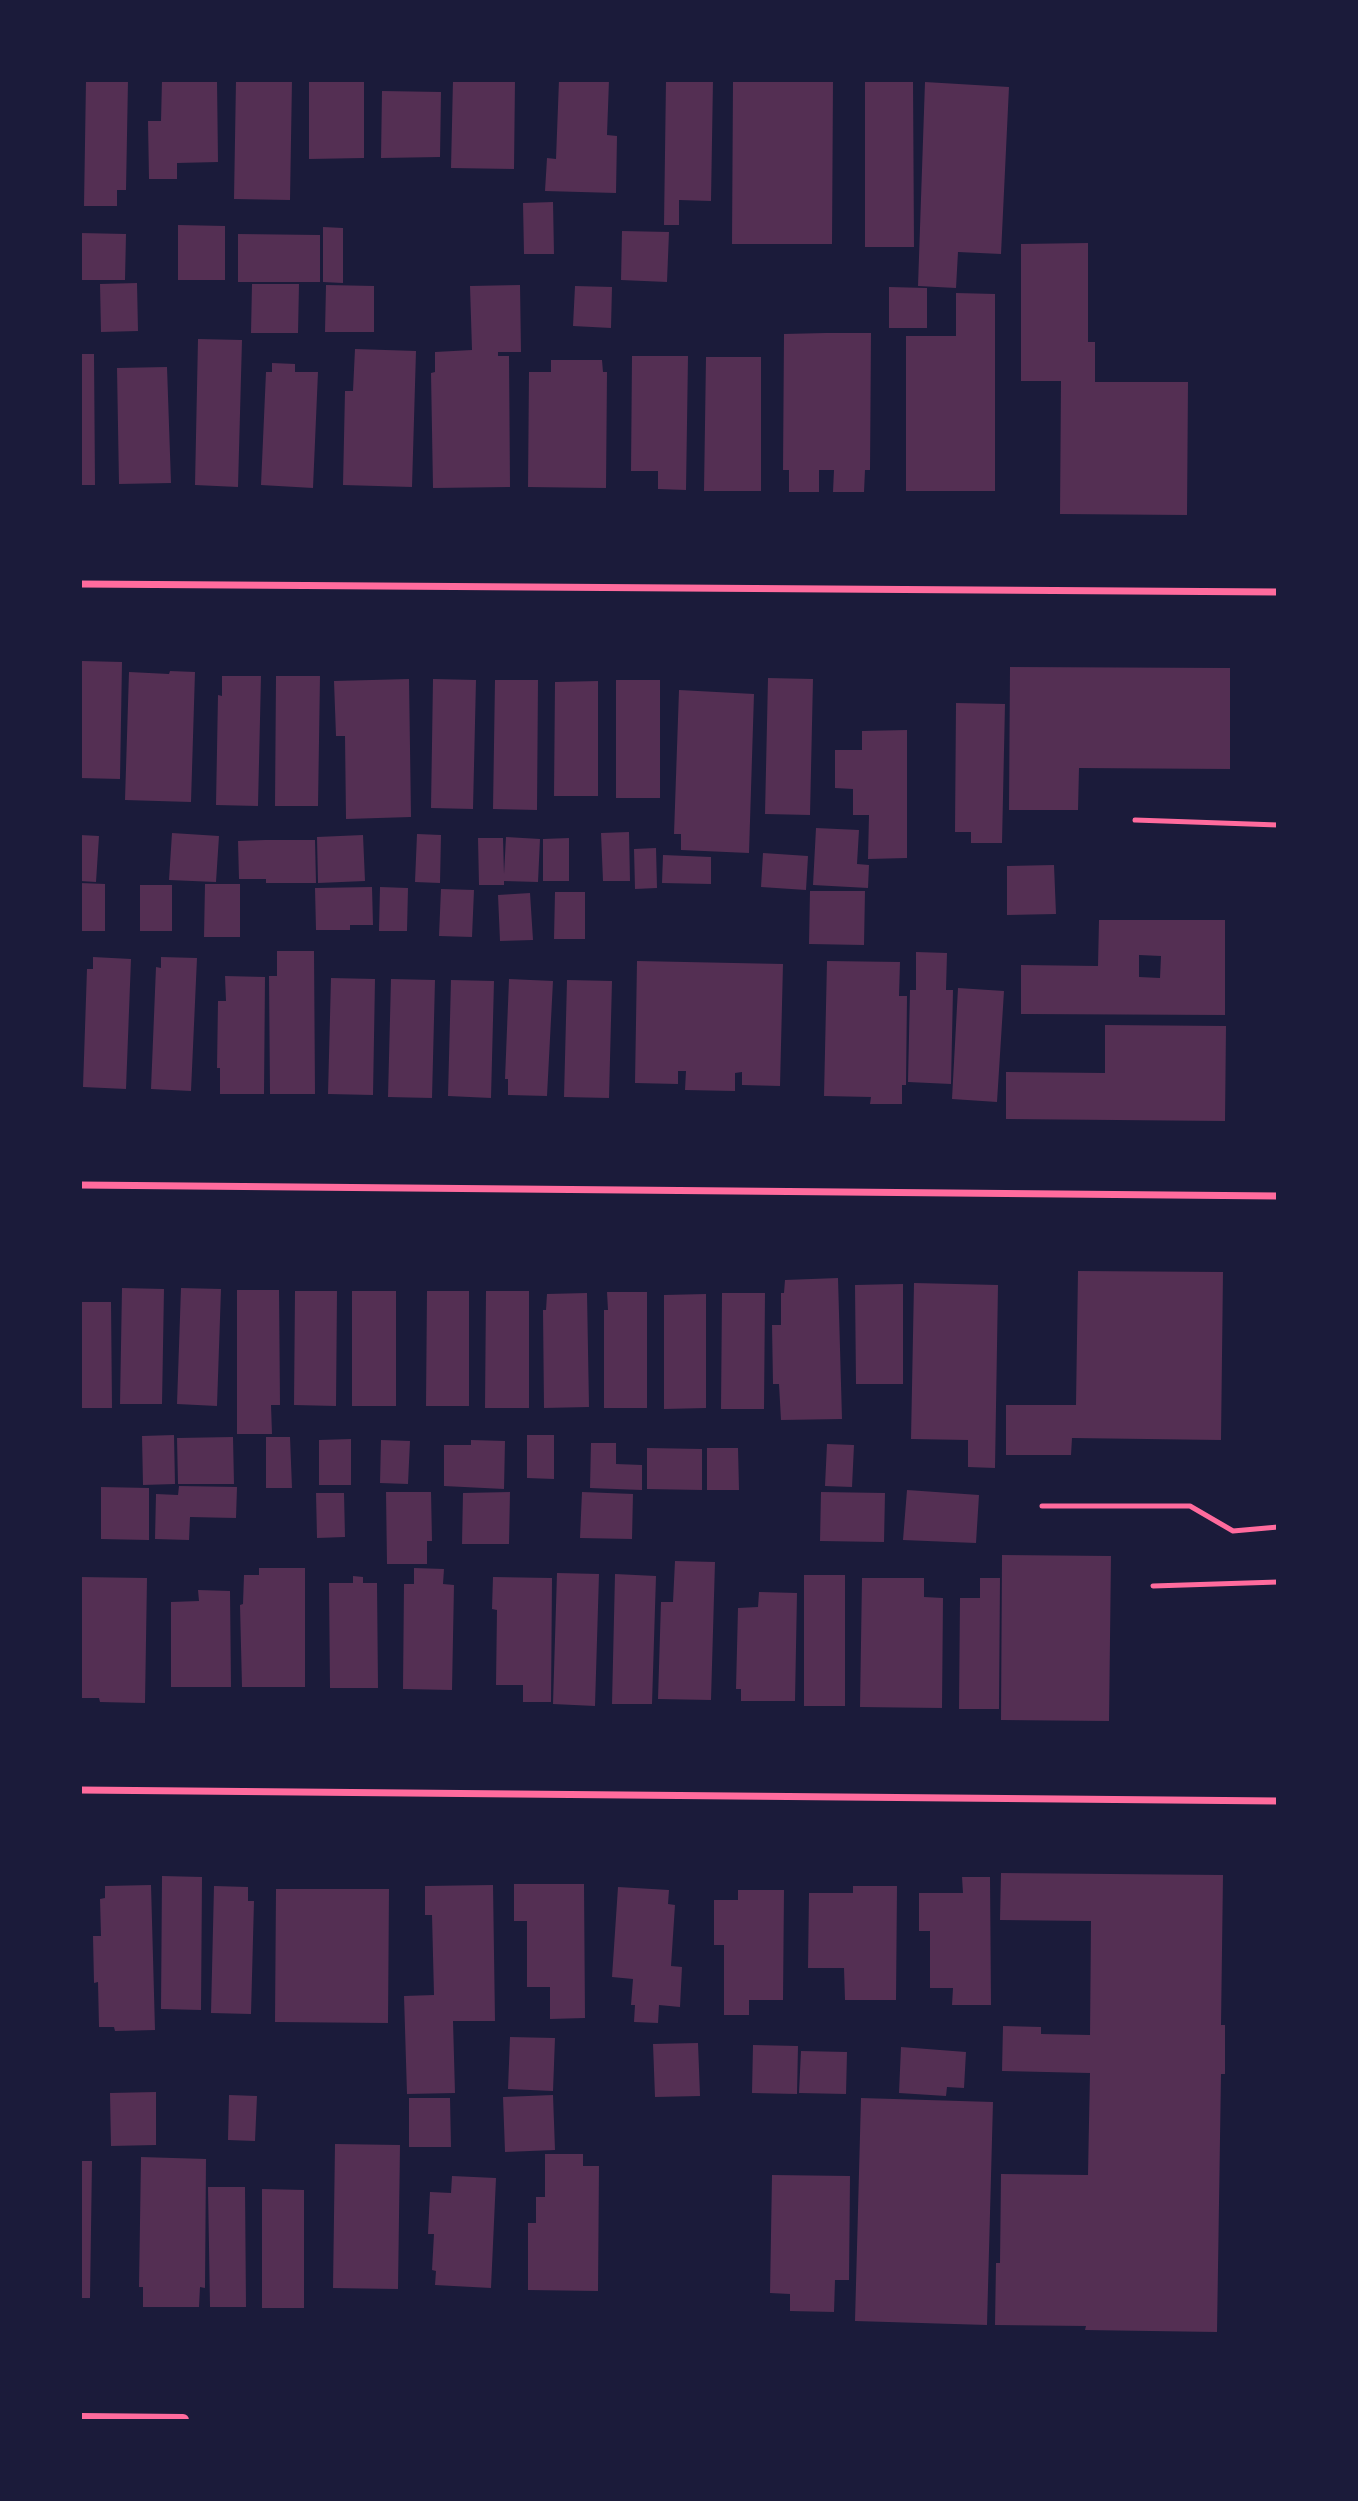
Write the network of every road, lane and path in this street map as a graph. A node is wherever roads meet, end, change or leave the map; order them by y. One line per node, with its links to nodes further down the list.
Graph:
1 (80, 584): 2 (street)
2 (1278, 592)
3 (1135, 820): 4 (lane)
4 (1278, 825)
5 (80, 1185): 6 (street)
6 (1278, 1196)
7 (1042, 1506): 8 (lane)
8 (1278, 1527)
9 (1278, 1582): 10 (lane)
10 (1153, 1586)
11 (80, 1790): 12 (street)
12 (1278, 1801)
13 (80, 2419): 14 (street)
14 (183, 2420)

